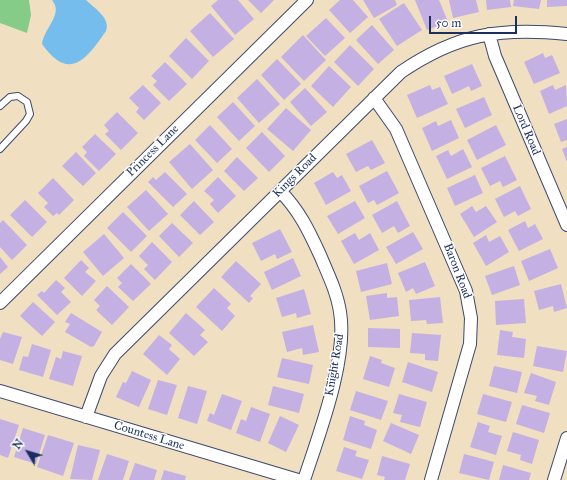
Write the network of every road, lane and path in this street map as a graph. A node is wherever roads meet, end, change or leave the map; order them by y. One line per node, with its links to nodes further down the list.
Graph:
1 (307, 0): 9 (street, Princess Lane)
2 (489, 34): 3 (street, Kings Road); 4 (street, Kings Road); 8 (street, Lord Road)
3 (567, 34)
4 (374, 98): 7 (street, Kings Road); 15 (street, Baron Road)
5 (0, 106): 6 (lane)
6 (0, 148)
7 (280, 191): 11 (street, Kings Road); 14 (street, Knight Road)
8 (567, 225)
9 (0, 303)
10 (0, 391): 11 (street, Countess Lane)
11 (86, 417): 13 (street, Countess Lane)
12 (567, 438): 16 (street)
13 (298, 480)
14 (304, 480)
15 (431, 480)
16 (554, 480)

